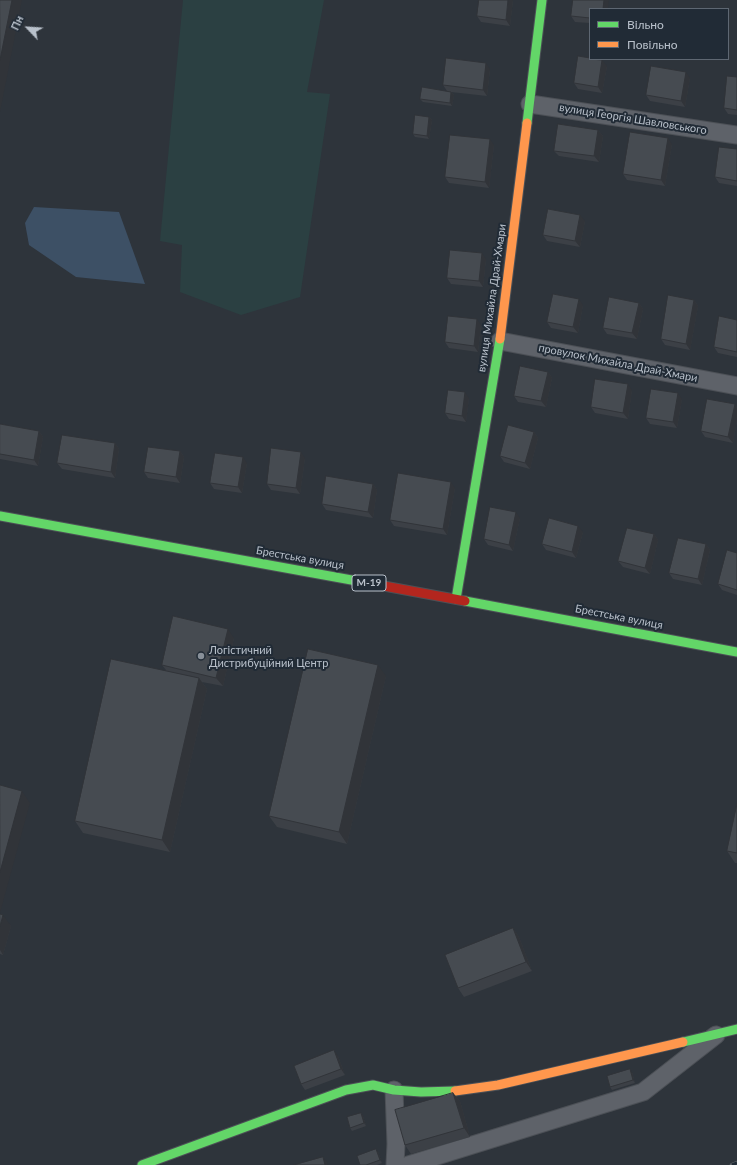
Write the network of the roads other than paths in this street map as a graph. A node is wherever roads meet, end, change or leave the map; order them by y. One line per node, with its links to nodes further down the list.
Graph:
1 (542, 0): 2 (main road, вулиця Михайла Драй-Хмари)
2 (530, 104): 3 (street, вулиця Георгія Шавловського); 4 (main road, вулиця Михайла Драй-Хмари)
3 (737, 135)
4 (500, 341): 5 (street, провулок Михайла Драй-Хмари); 7 (main road, вулиця Михайла Драй-Хмари)
5 (737, 386)
6 (0, 516): 7 (main road, Брестська вулиця / М-19)
7 (456, 598): 8 (main road, Брестська вулиця / М-19)
8 (737, 652)
9 (737, 1029): 10 (main road)
10 (717, 1034): 11 (main road); 14 (street)
11 (394, 1090): 12 (main road); 13 (street)
12 (142, 1165)
13 (395, 1165)
14 (408, 1165)

